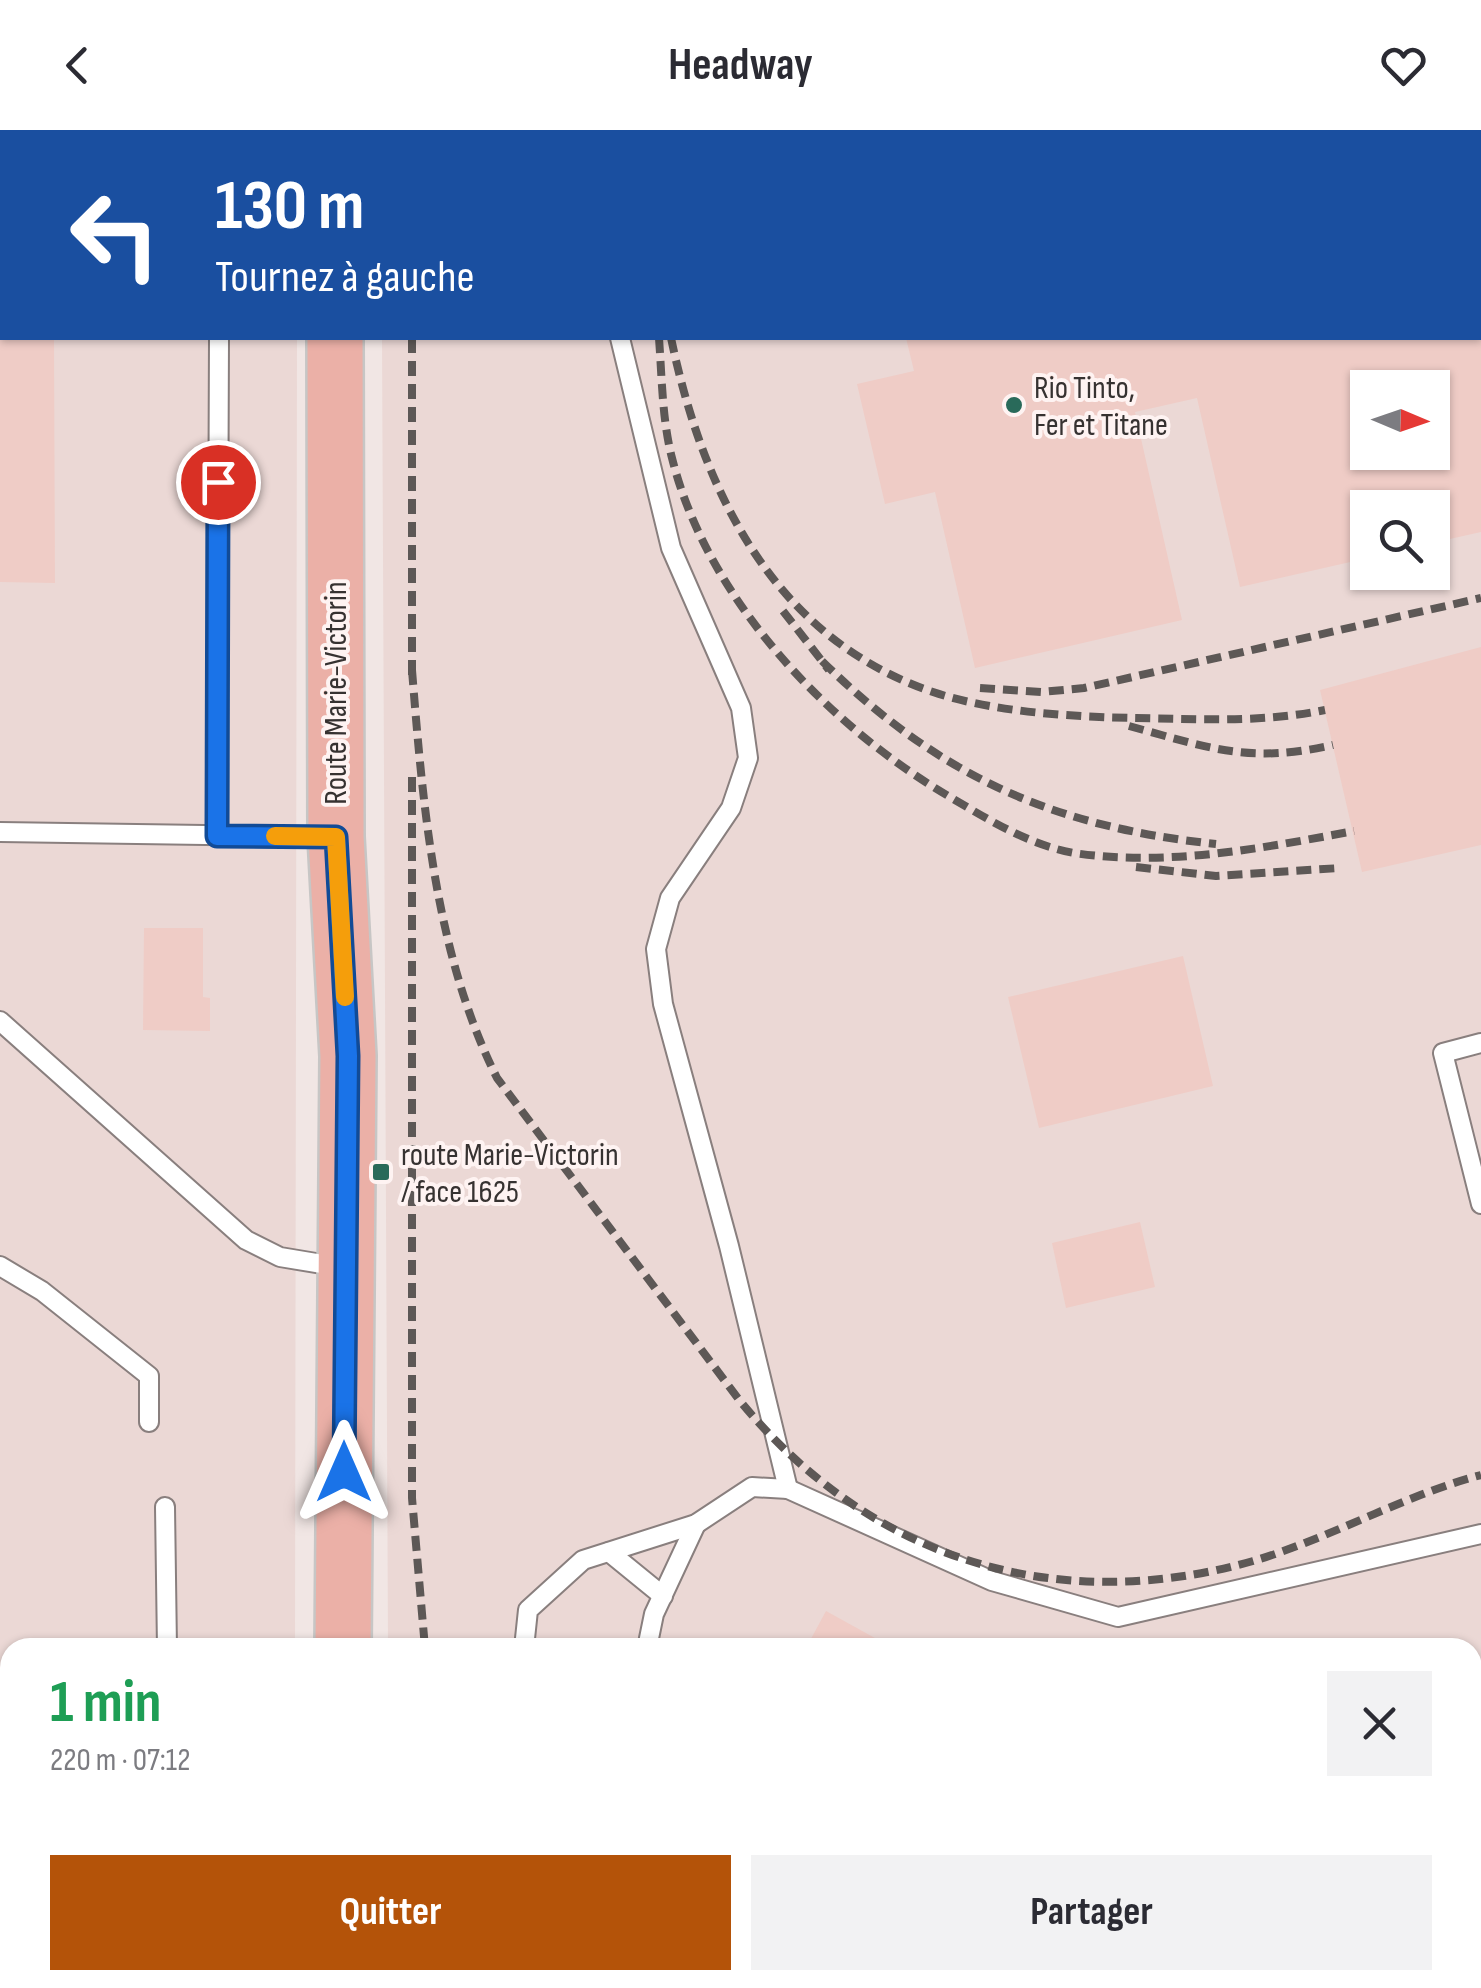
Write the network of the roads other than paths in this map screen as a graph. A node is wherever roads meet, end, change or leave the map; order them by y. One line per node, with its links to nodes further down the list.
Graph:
1 (219, 340): 5 (lane)
2 (335, 340): 6 (main road, Route Marie-Victorin)
3 (620, 340): 13 (lane)
4 (0, 832): 5 (lane)
5 (217, 836): 6 (lane)
6 (336, 837): 11 (main road, Route Marie-Victorin)
7 (0, 1020): 11 (lane)
8 (1481, 1044): 9 (lane)
9 (1481, 1204)
10 (0, 1266): 12 (lane)
11 (345, 1268): 20 (main road, Route Marie-Victorin)
12 (149, 1422)
13 (788, 1489): 15 (lane); 16 (lane)
14 (165, 1507): 19 (lane)
15 (696, 1524): 17 (lane); 18 (lane)
16 (1481, 1534)
17 (609, 1552): 18 (lane); 21 (lane)
18 (663, 1596): 22 (lane)
19 (166, 1638)
20 (342, 1638)
21 (525, 1638)
22 (649, 1638)

